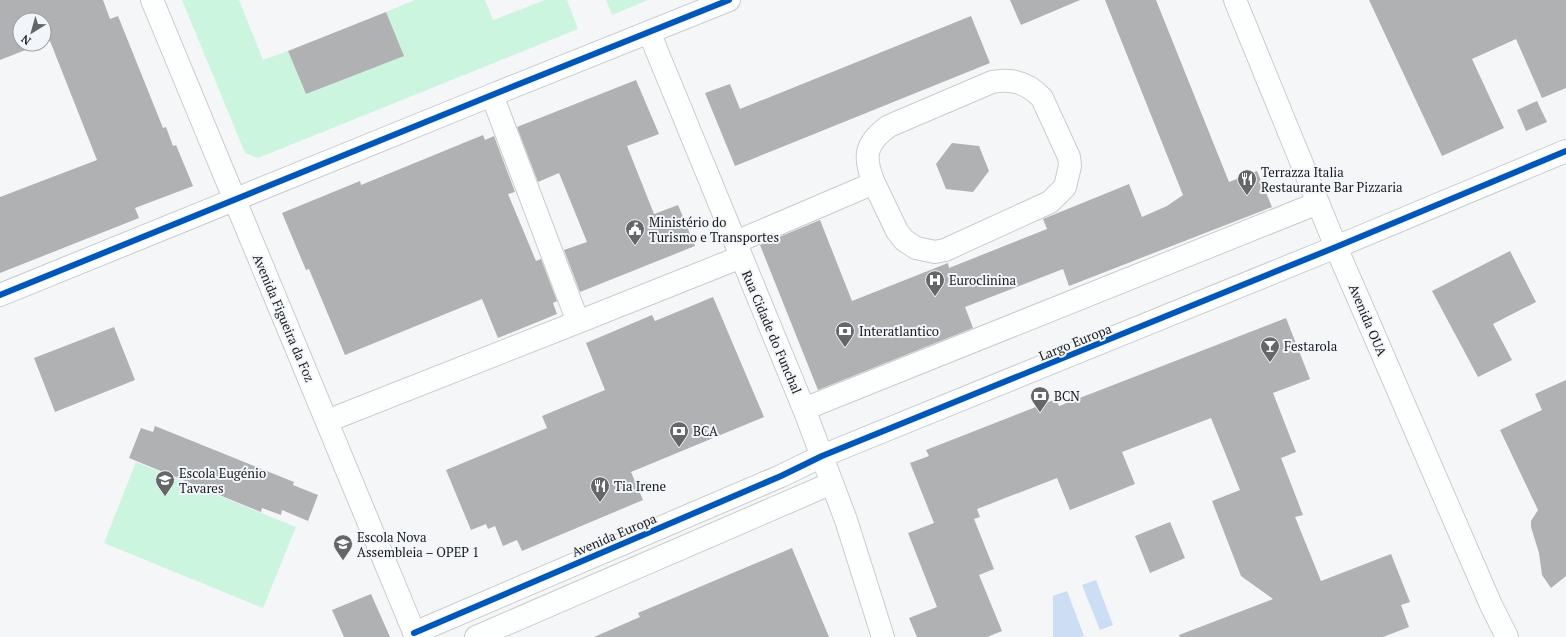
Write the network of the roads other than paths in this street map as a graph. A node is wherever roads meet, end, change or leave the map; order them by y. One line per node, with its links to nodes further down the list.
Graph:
1 (152, 0): 8 (street, Avenida Figueira da Foz)
2 (729, 0): 4 (street)
3 (1235, 0): 9 (street, Avenida OUA)
4 (649, 32): 5 (street); 11 (street, Rua Cidade do Funchal)
5 (492, 95): 8 (street); 13 (street)
6 (1566, 151): 10 (street, Largo Europa)
7 (874, 183): 7 (street); 11 (street)
8 (234, 200): 12 (street); 15 (street, Avenida Figueira da Foz)
9 (1318, 203): 10 (street, Avenida OUA); 14 (street)
10 (1336, 247): 16 (street, Largo Europa); 21 (street, Avenida OUA)
11 (738, 249): 13 (street); 14 (street, Rua Cidade do Funchal)
12 (0, 295)
13 (578, 322): 15 (street)
14 (804, 409): 16 (street, Rua Cidade do Funchal)
15 (327, 421): 18 (street, Avenida Figueira da Foz)
16 (822, 456): 17 (street, Rua Cidade do Funchal); 18 (street, Avenida Europa)
17 (832, 483): 19 (street); 20 (street, Rua Cidade do Funchal)
18 (415, 635)
19 (476, 637)
20 (883, 637)
21 (1507, 637)

